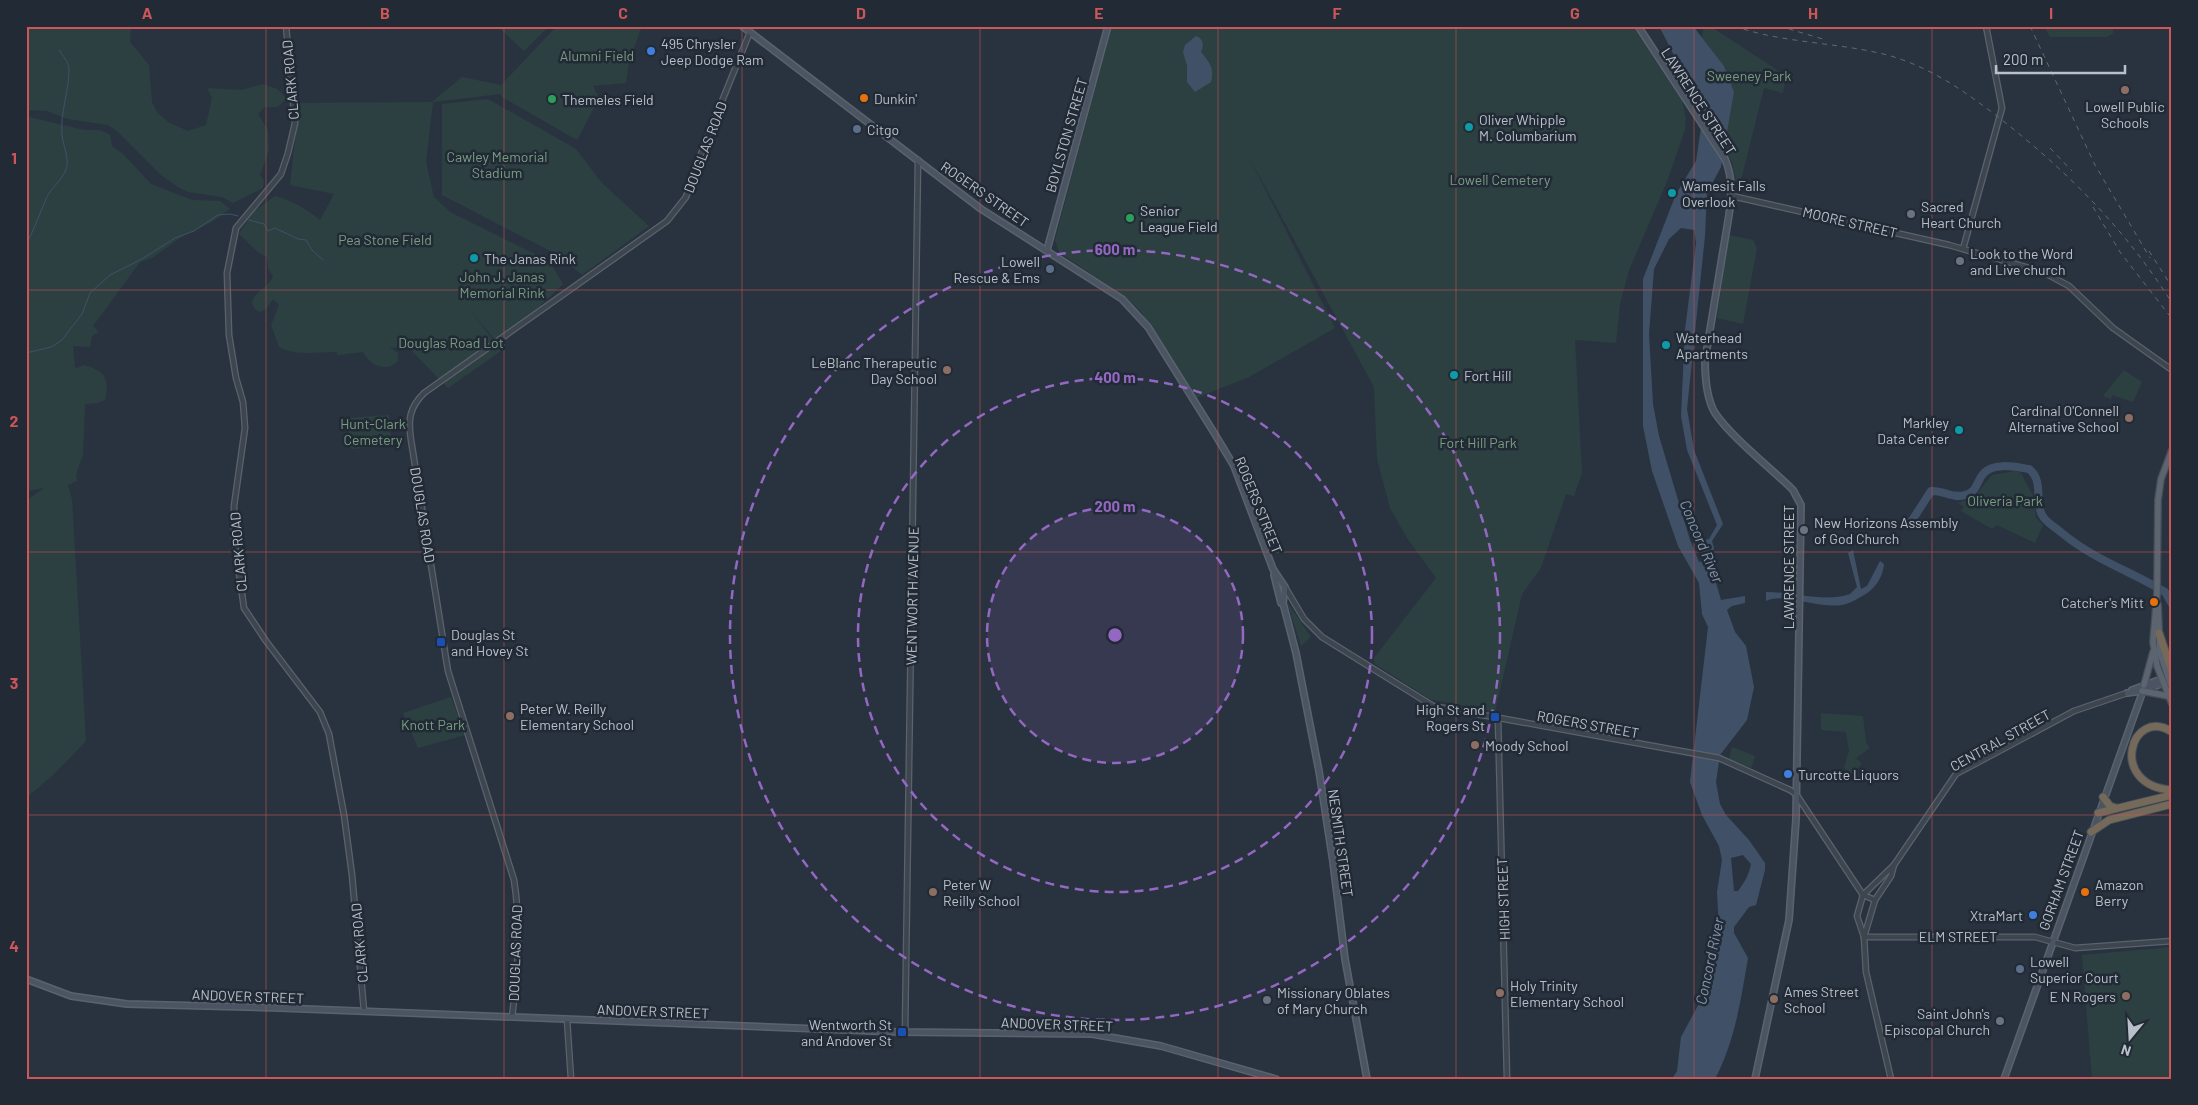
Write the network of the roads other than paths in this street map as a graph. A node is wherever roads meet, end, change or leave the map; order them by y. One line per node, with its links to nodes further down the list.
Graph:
1 (286, 26): 44 (street, CLARK ROAD)
2 (742, 26): 6 (main road, ROGERS STREET)
3 (1108, 26): 10 (main road, BOYLSTON STREET)
4 (1638, 26): 8 (main road, LAWRENCE STREET)
5 (1986, 26): 9 (street)
6 (750, 32): 7 (main road, ROGERS STREET); 45 (street, DOUGLAS ROAD)
7 (918, 160): 10 (main road, ROGERS STREET); 47 (street, WENTWORTH AVENUE)
8 (1732, 196): 9 (street, MOORE STREET); 28 (main road, LAWRENCE STREET)
9 (1963, 249): 11 (street, MOORE STREET)
10 (1047, 250): 13 (main road, ROGERS STREET)
11 (2172, 370)
12 (2172, 450): 15 (main road)
13 (1273, 569): 14 (main road, ROGERS STREET); 16 (main road, NESMITH STREET)
14 (1284, 588): 16 (main road, NESMITH STREET); 25 (street, ROGERS STREET)
15 (2157, 595): 17 (main road); 18 (main road)
16 (1285, 612): 50 (main road, NESMITH STREET)
17 (2159, 633): 19 (highway)
18 (2154, 650): 19 (main road); 20 (main road)
19 (2167, 678): 20 (main road); 21 (main road); 23 (main road)
20 (2144, 688): 22 (main road, CENTRAL STREET); 23 (main road); 30 (main road, GORHAM STREET)
21 (2172, 688)
22 (2127, 693): 35 (street, CENTRAL STREET)
23 (2168, 696): 24 (main road)
24 (2172, 704)
25 (1498, 719): 28 (street, ROGERS STREET); 51 (street, HIGH STREET)
26 (2172, 732): 27 (highway)
27 (2172, 790)
28 (1796, 794): 36 (street); 52 (main road, LAWRENCE STREET)
29 (2172, 795): 32 (highway)
30 (2103, 797): 32 (highway); 33 (main road, GORHAM STREET)
31 (2172, 804): 34 (highway)
32 (2119, 809): 33 (highway)
33 (2098, 813): 34 (main road, GORHAM STREET)
34 (2092, 832): 41 (main road, GORHAM STREET)
35 (1894, 865): 36 (street, CENTRAL STREET); 37 (street, CENTRAL STREET)
36 (1863, 895): 37 (street); 38 (street, CENTRAL STREET)
37 (1875, 900): 39 (street, CENTRAL STREET)
38 (1857, 914): 39 (street); 40 (street, CENTRAL STREET)
39 (1869, 917): 40 (street, CENTRAL STREET)
40 (1864, 937): 41 (street, ELM STREET); 53 (street, CENTRAL STREET)
41 (2053, 940): 42 (street, ELM STREET); 54 (main road, GORHAM STREET)
42 (2172, 941)
43 (26, 979): 44 (main road, ANDOVER STREET)
44 (364, 1011): 45 (main road, ANDOVER STREET)
45 (512, 1017): 46 (main road, ANDOVER STREET)
46 (567, 1019): 47 (main road, ANDOVER STREET); 48 (street)
47 (905, 1032): 49 (main road, ANDOVER STREET)
48 (572, 1079)
49 (1276, 1079)
50 (1367, 1079)
51 (1507, 1079)
52 (1755, 1079)
53 (1891, 1079)
54 (2004, 1079)

